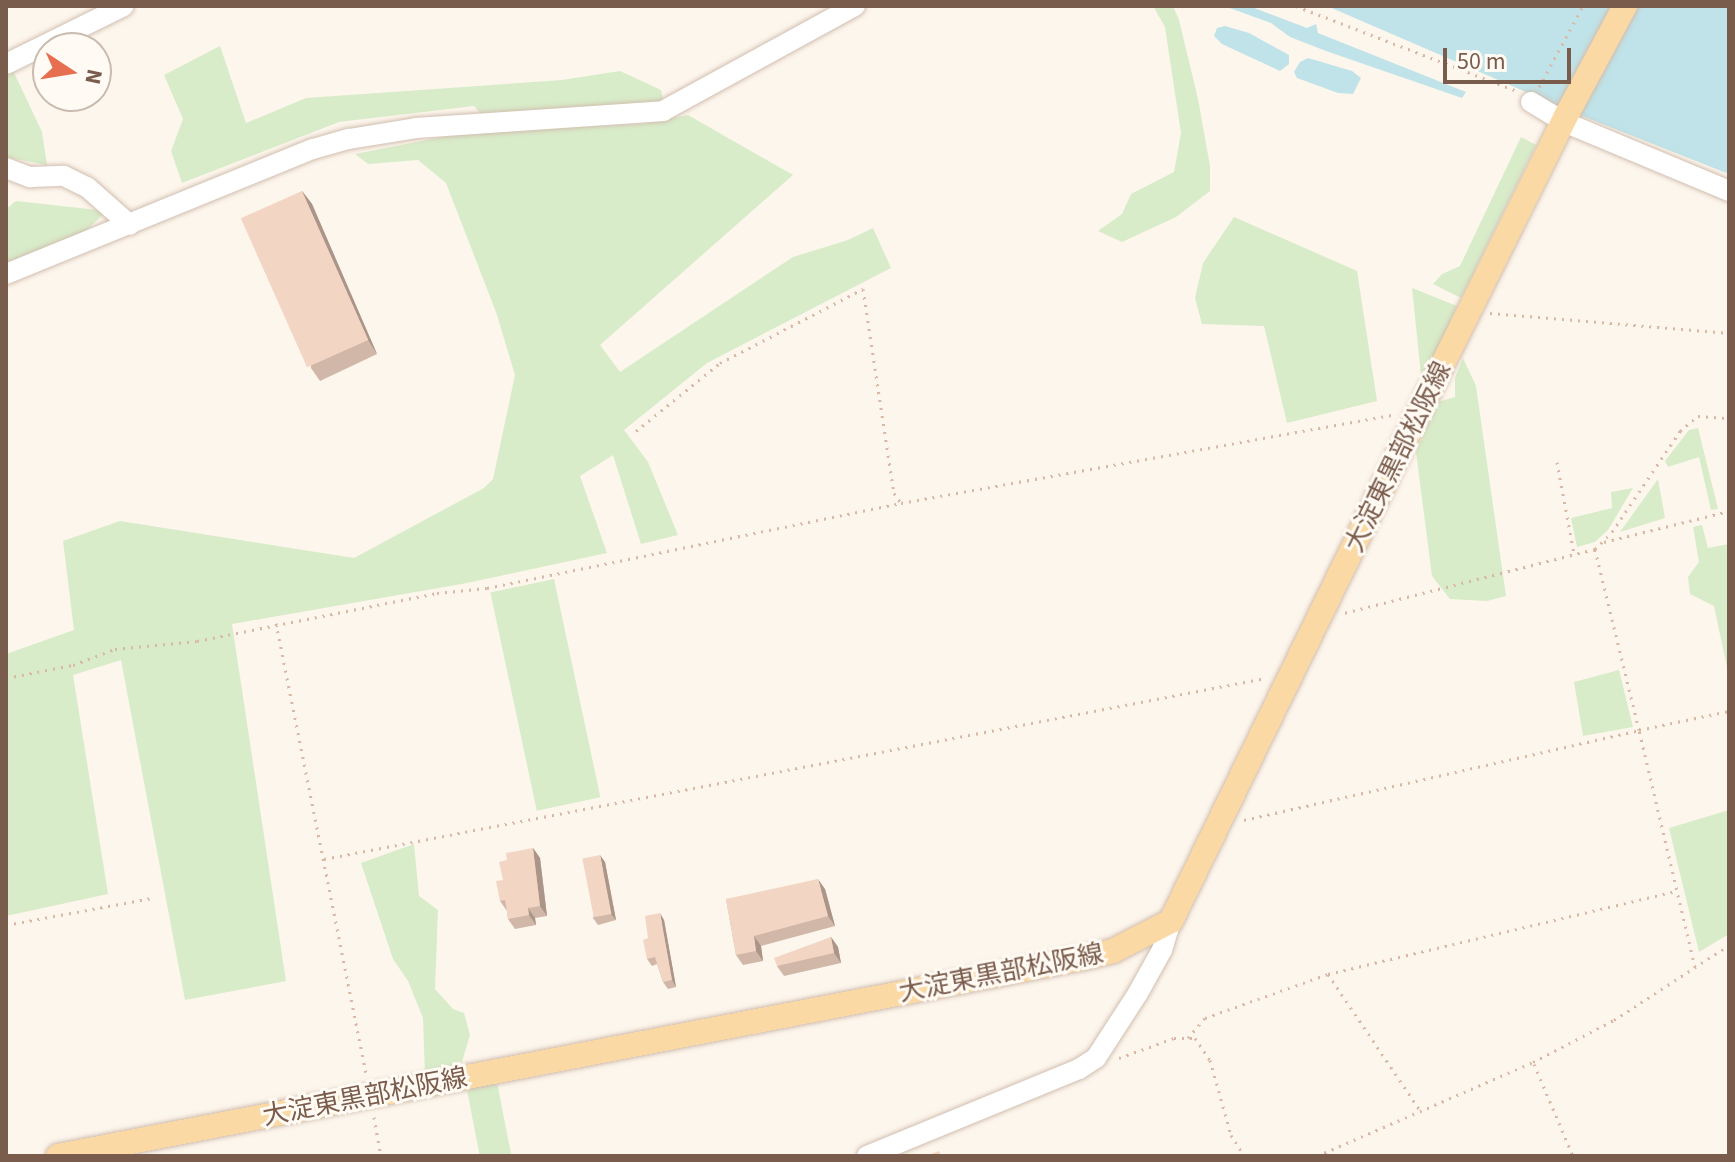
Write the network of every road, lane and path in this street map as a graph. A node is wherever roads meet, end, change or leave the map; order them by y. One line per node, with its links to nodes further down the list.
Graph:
1 (124, 6): 6 (street)
2 (855, 6): 11 (street)
3 (1296, 6): 7 (path)
4 (1583, 6): 7 (path)
5 (1625, 6): 8 (main road, 大淀東黒部松阪線)
6 (6, 64)
7 (1528, 97): 8 (street)
8 (1565, 119): 10 (street); 13 (main road, 大淀東黒部松阪線)
9 (6, 168): 11 (street)
10 (1729, 191)
11 (130, 225): 12 (street)
12 (6, 274)
13 (1472, 305): 14 (path); 15 (main road, 大淀東黒部松阪線)
14 (1729, 333)
15 (1420, 410): 19 (path); 24 (main road, 大淀東黒部松阪線)
16 (1729, 418): 21 (path)
17 (636, 431): 19 (path)
18 (1557, 462): 23 (path)
19 (901, 503): 25 (path)
20 (1729, 511): 21 (path)
21 (1600, 543): 22 (path)
22 (1595, 549): 23 (path); 29 (path)
23 (1574, 554): 24 (path)
24 (1324, 611): 26 (main road, 大淀東黒部松阪線)
25 (276, 623): 27 (path); 31 (path)
26 (1293, 673): 30 (main road, 大淀東黒部松阪線); 31 (path)
27 (6, 678)
28 (1729, 711): 29 (path)
29 (1639, 730): 30 (path); 32 (path)
30 (1221, 820): 34 (main road, 大淀東黒部松阪線)
31 (324, 859): 42 (path)
32 (1677, 891): 37 (path); 38 (path)
33 (151, 898): 35 (path)
34 (1171, 921): 40 (street); 42 (main road, 大淀東黒部松阪線)
35 (6, 925)
36 (1729, 945): 37 (path)
37 (1695, 967): 41 (path)
38 (1328, 974): 39 (path); 43 (path)
39 (1188, 1038): 40 (path); 48 (path)
40 (1096, 1058): 47 (street)
41 (1533, 1062): 43 (path); 50 (path)
42 (370, 1096): 44 (main road, 大淀東黒部松阪線); 46 (path)
43 (1421, 1112): 49 (path)
44 (98, 1153): 45 (main road, 大淀東黒部松阪線)
45 (58, 1156)
46 (381, 1156)
47 (867, 1156)
48 (1244, 1156)
49 (1317, 1156)
50 (1573, 1156)

